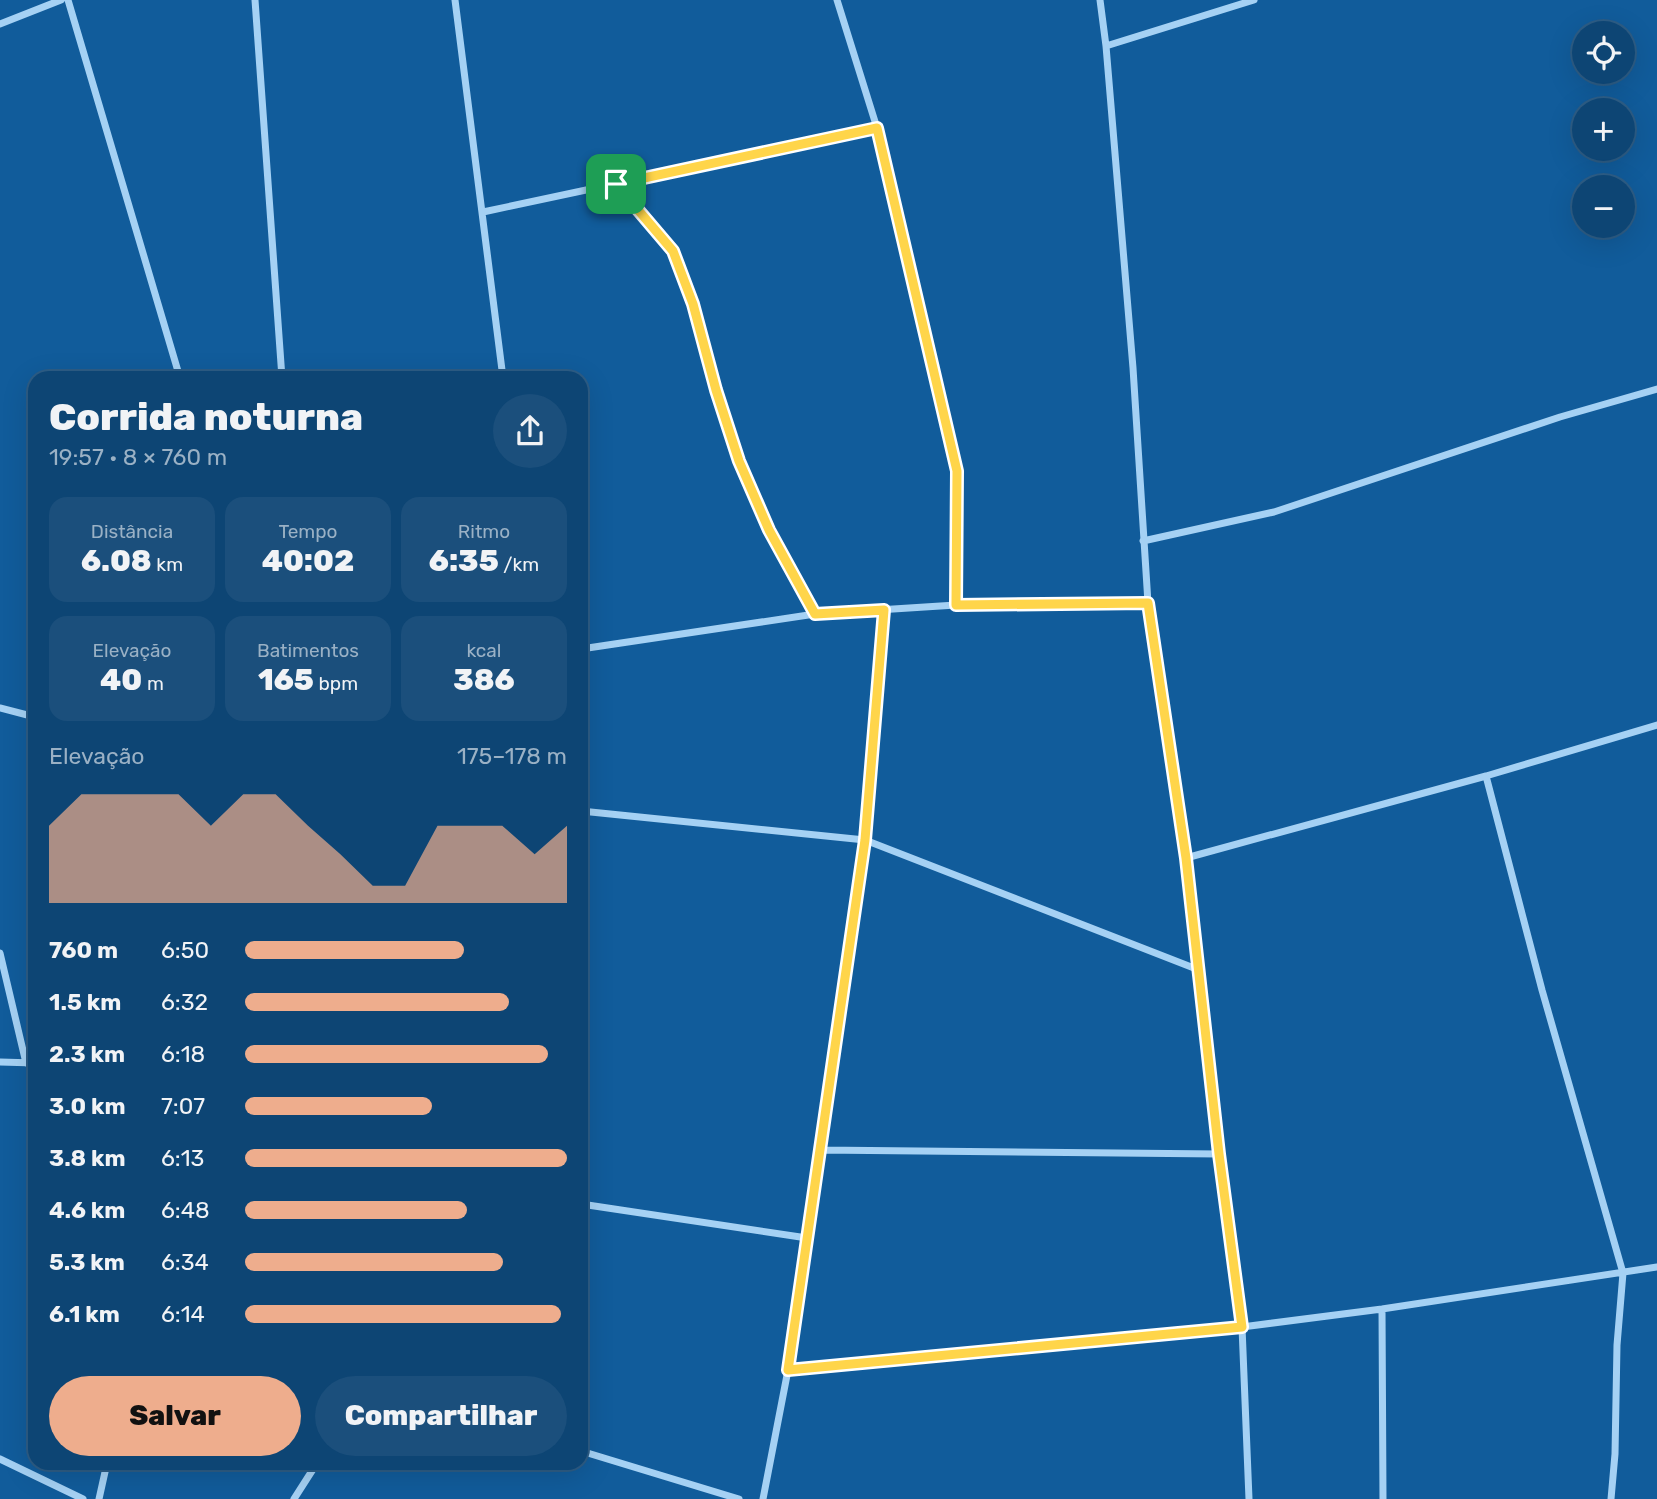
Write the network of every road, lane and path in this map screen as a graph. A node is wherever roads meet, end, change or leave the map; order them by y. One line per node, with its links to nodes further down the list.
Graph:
1 (61, 0): 8 (street)
2 (68, 0): 13 (street)
3 (255, 0): 14 (street)
4 (455, 0): 12 (street)
5 (837, 0): 10 (street)
6 (1100, 0): 9 (street)
7 (1254, 0): 9 (street)
8 (0, 24)
9 (1106, 46): 17 (street)
10 (877, 128): 11 (street); 19 (street)
11 (616, 184): 12 (street); 21 (street)
12 (483, 212): 15 (street)
13 (178, 371)
14 (282, 371)
15 (502, 371)
16 (1657, 389): 17 (street)
17 (1143, 541): 18 (street)
18 (1148, 603): 19 (street); 29 (street)
19 (956, 605): 20 (street)
20 (884, 610): 21 (street); 28 (street)
21 (815, 614): 22 (street)
22 (588, 648)
23 (0, 708): 24 (street)
24 (28, 714)
25 (1657, 725): 26 (street)
26 (1486, 776): 29 (street); 40 (street)
27 (588, 812): 28 (street)
28 (865, 840): 31 (street); 35 (street)
29 (1186, 858): 31 (street)
30 (0, 953): 32 (street)
31 (1199, 970): 36 (street)
32 (28, 1052)
33 (0, 1062): 34 (street)
34 (28, 1063)
35 (820, 1150): 36 (street); 38 (street)
36 (1219, 1154): 42 (street)
37 (588, 1205): 38 (street)
38 (807, 1238): 43 (street)
39 (1657, 1267): 40 (street)
40 (1623, 1273): 41 (street); 55 (street)
41 (1382, 1309): 42 (street); 54 (street)
42 (1242, 1327): 43 (street); 53 (street)
43 (788, 1370): 52 (street)
44 (588, 1453): 51 (street)
45 (0, 1459): 48 (street)
46 (105, 1470): 49 (street)
47 (313, 1470): 50 (street)
48 (83, 1499)
49 (99, 1499)
50 (294, 1499)
51 (739, 1499)
52 (763, 1499)
53 (1248, 1499)
54 (1383, 1499)
55 (1611, 1499)

